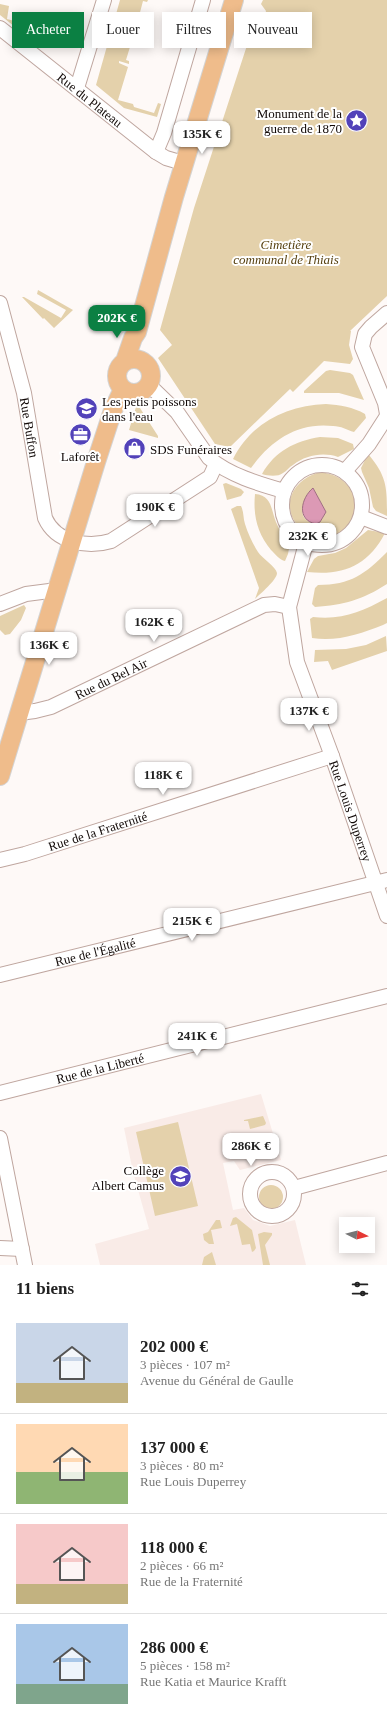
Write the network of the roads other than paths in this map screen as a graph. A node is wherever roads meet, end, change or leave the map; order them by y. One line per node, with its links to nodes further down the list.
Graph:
1 (104, 0): 5 (street)
2 (203, 0): 6 (street)
3 (234, 0): 7 (main road)
4 (0, 28): 5 (street, Rue du Plateau)
5 (77, 88): 6 (street, Rue du Plateau)
6 (156, 152): 7 (street, Rue du Plateau)
7 (184, 163): 10 (main road)
8 (0, 303): 21 (street, Rue Buffon)
9 (387, 313): 15 (street)
10 (137, 332): 11 (main road); 12 (main road)
11 (125, 361): 12 (main road); 14 (main road)
12 (146, 363): 13 (main road)
13 (149, 385): 14 (main road); 16 (street)
14 (123, 389): 21 (main road)
15 (387, 415): 17 (street)
16 (216, 464): 18 (street); 21 (street, Rue Buffon)
17 (345, 472): 18 (street); 19 (street)
18 (284, 491): 22 (street)
19 (361, 517): 20 (street); 22 (street)
20 (387, 527)
21 (72, 540): 23 (main road)
22 (306, 543): 25 (street, Rue Louis Duperrey)
23 (56, 590): 24 (street); 26 (main road)
24 (0, 604)
25 (289, 607): 26 (street, Rue du Bel Air); 27 (street, Rue Louis Duperrey)
26 (19, 713): 28 (main road)
27 (332, 756): 29 (street, Rue de la Fraternité); 30 (street, Rue Louis Duperrey)
28 (0, 776)
29 (0, 860)
30 (382, 881): 31 (street, Rue Louis Duperrey); 32 (street, Rue de l'Égalité)
31 (387, 916)
32 (0, 975)
33 (387, 996): 34 (street, Rue de la Liberté)
34 (0, 1093)
35 (0, 1138): 39 (street)
36 (387, 1163): 37 (street)
37 (294, 1188)
38 (0, 1248): 39 (street)
39 (22, 1249): 40 (street)
40 (25, 1265)

